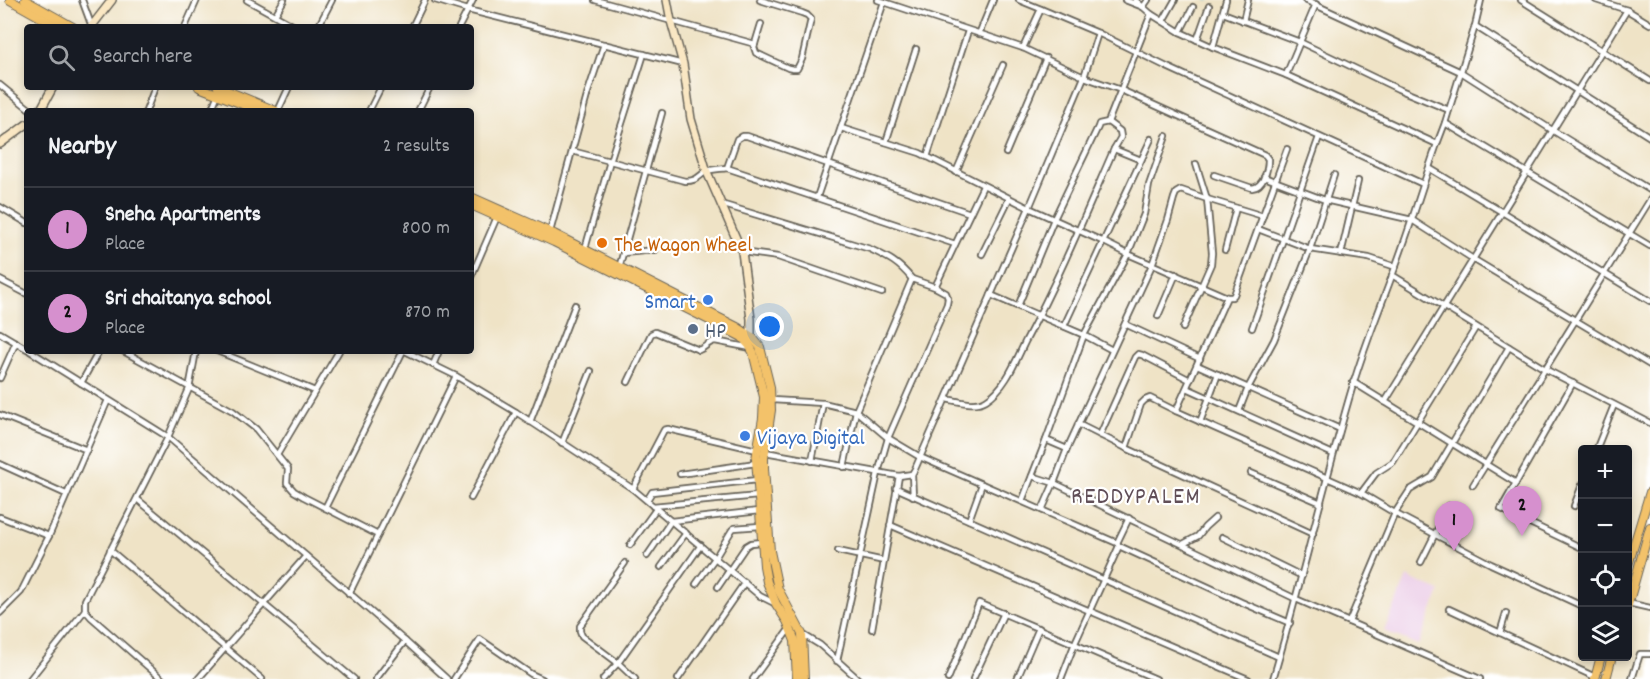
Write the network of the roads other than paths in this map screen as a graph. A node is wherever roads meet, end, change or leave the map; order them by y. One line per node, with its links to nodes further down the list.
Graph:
1 (10, 0): 41 (main road)
2 (25, 0): 42 (main road)
3 (82, 0): 43 (street)
4 (112, 0): 44 (street)
5 (197, 0): 45 (street)
6 (247, 0): 37 (street)
7 (284, 0): 37 (street)
8 (332, 0): 47 (street)
9 (425, 0): 48 (street)
10 (435, 0): 33 (street)
11 (473, 0): 33 (street)
12 (595, 0): 38 (street)
13 (667, 0): 38 (street)
14 (760, 0): 60 (street)
15 (993, 0): 56 (street)
16 (1019, 0): 32 (street)
17 (1125, 0): 30 (street)
18 (1135, 0): 30 (street)
19 (1148, 0): 30 (street)
20 (1175, 0): 39 (street)
21 (1226, 0): 35 (street)
22 (1248, 0): 40 (street)
23 (1305, 0): 28 (street)
24 (1481, 0): 52 (street)
25 (1521, 0): 64 (street)
26 (1596, 0): 34 (street)
27 (881, 1): 53 (street); 97 (street)
28 (1316, 4): 58 (street); 70 (street)
29 (1209, 6): 57 (street)
30 (1143, 7): 36 (street)
31 (1193, 7): 54 (street)
32 (1041, 9): 55 (street); 62 (street)
33 (468, 10): 49 (street); 59 (street)
34 (1627, 10): 51 (street); 64 (street)
35 (1223, 13): 40 (street); 61 (street)
36 (1151, 14): 39 (street); 65 (street)
37 (275, 15): 46 (street)
38 (671, 21): 60 (street); 68 (street)
39 (1163, 21): 54 (street)
40 (1243, 21): 58 (street)
41 (53, 24)
42 (68, 24)
43 (90, 24)
44 (93, 24)
45 (186, 24)
46 (291, 24)
47 (320, 24)
48 (413, 24)
49 (461, 24)
50 (761, 24): 60 (street)
51 (1650, 24)
52 (1475, 26): 70 (street); 82 (street)
53 (968, 31): 56 (street); 110 (street)
54 (1180, 32): 57 (street)
55 (1098, 33): 65 (street); 72 (street)
56 (979, 34): 62 (street)
57 (1197, 40): 61 (street)
58 (1300, 42): 71 (street); 92 (street)
59 (604, 44): 66 (street); 108 (street)
60 (755, 44)
61 (1213, 47): 71 (street)
62 (1023, 48): 67 (street)
63 (916, 49): 103 (street)
64 (1603, 50): 73 (street); 82 (street)
65 (1136, 51): 80 (street); 100 (street)
66 (644, 54): 68 (street); 112 (street)
67 (1046, 58): 72 (street); 109 (street)
68 (683, 64): 119 (street)
69 (1003, 65): 120 (street)
70 (1461, 72): 92 (street); 98 (street)
71 (1286, 75): 105 (street)
72 (1084, 77): 80 (street); 140 (street)
73 (1650, 81)
74 (0, 85): 83 (street)
75 (51, 90): 84 (street)
76 (154, 90): 85 (street)
77 (288, 90): 89 (street)
78 (380, 90): 90 (street)
79 (428, 90): 91 (street)
80 (1121, 90): 94 (street); 123 (street)
81 (218, 91): 86 (street); 87 (main road); 88 (main road)
82 (1577, 92): 98 (street); 101 (street)
83 (28, 108)
84 (42, 108)
85 (147, 108)
86 (212, 108)
87 (254, 108)
88 (268, 108)
89 (278, 108)
90 (370, 108)
91 (420, 108)
92 (1449, 110): 95 (street)
93 (662, 113): 118 (street)
94 (1108, 122): 106 (street); 146 (street)
95 (1445, 123): 105 (street); 117 (street)
96 (24, 126): 104 (street)
97 (842, 128): 103 (street); 113 (street)
98 (1552, 130): 117 (street); 128 (street)
99 (1166, 136): 164 (street)
100 (1319, 137): 126 (street); 129 (street)
101 (1650, 137)
102 (1151, 139): 111 (street)
103 (886, 142): 110 (street)
104 (0, 144)
105 (1437, 144): 116 (street)
106 (1114, 149): 111 (street); 150 (street)
107 (1287, 149): 125 (street)
108 (572, 151): 112 (street); 151 (street)
109 (1006, 153)
110 (927, 157): 120 (street)
111 (1141, 160): 154 (street)
112 (610, 161): 118 (street); 158 (street)
113 (829, 164): 115 (street); 130 (street); 143 (street)
114 (1196, 164): 133 (street)
115 (727, 168): 119 (street); 130 (street)
116 (1429, 168): 126 (street); 142 (street)
117 (1527, 170): 142 (street); 152 (street)
118 (646, 171): 119 (street); 162 (street)
119 (707, 172): 136 (street)
120 (956, 172): 127 (street)
121 (1214, 175): 123 (street)
122 (1334, 175): 134 (street)
123 (1264, 177): 125 (street)
124 (1358, 181): 138 (street)
125 (1275, 182): 129 (street); 144 (street)
126 (1423, 184): 147 (street)
127 (983, 186): 132 (street); 143 (street)
128 (1650, 190)
129 (1300, 191): 134 (street); 153 (street)
130 (817, 197): 155 (street)
131 (474, 198): 151 (main road)
132 (1009, 198): 140 (street); 163 (street)
133 (1207, 199): 141 (street); 167 (street); 176 (street)
134 (1325, 200): 138 (street); 157 (street)
135 (1650, 200): 152 (street)
136 (721, 204): 161 (street); 174 (street)
137 (474, 206): 145 (main road)
138 (1352, 206): 147 (street); 165 (street)
139 (0, 207): 148 (street)
140 (1029, 208): 146 (street); 180 (street)
141 (1236, 208): 144 (street); 160 (street)
142 (1502, 211): 166 (street); 171 (street)
143 (970, 213): 155 (street)
144 (1263, 216): 149 (street)
145 (497, 217): 170 (street); 197 (main road)
146 (1054, 219): 150 (street); 184 (street)
147 (1412, 220): 166 (street); 168 (street)
148 (24, 221)
149 (1258, 229): 153 (street); 181 (street)
150 (1078, 231): 154 (street); 186 (street)
151 (550, 232): 158 (main road)
152 (1628, 233): 156 (street); 171 (street)
153 (1284, 237): 157 (street); 193 (street)
154 (1104, 242): 164 (street); 190 (street)
155 (955, 244): 177 (street)
156 (1650, 246)
157 (1310, 249): 165 (street); 225 (street)
158 (584, 250): 169 (main road)
159 (655, 250): 162 (street)
160 (1225, 250)
161 (742, 252): 179 (street); 197 (street)
162 (623, 253): 169 (street)
163 (982, 254)
164 (1128, 254): 167 (street); 195 (street)
165 (1341, 254): 168 (street)
166 (1473, 259): 185 (street); 188 (street)
167 (1152, 265): 172 (street); 189 (street)
168 (1396, 267): 173 (street)
169 (619, 268): 197 (main road)
170 (474, 270)
171 (1604, 273): 182 (street); 188 (street)
172 (1176, 274): 176 (street); 187 (street)
173 (1392, 275): 185 (street); 221 (street)
174 (912, 279): 177 (street); 235 (street)
175 (0, 280): 178 (street)
176 (1201, 285): 181 (street); 192 (street)
177 (935, 287): 248 (street)
178 (24, 292)
179 (882, 293)
180 (991, 295): 184 (street); 229 (street)
181 (1227, 297): 210 (street)
182 (1650, 301)
183 (575, 305): 240 (street)
184 (1018, 306): 186 (street)
185 (1444, 307): 191 (street); 232 (street)
186 (1039, 315): 190 (street); 229 (street)
187 (1158, 316)
188 (1575, 321): 213 (street); 214 (street)
189 (1125, 324): 200 (street); 210 (street)
190 (1064, 326): 195 (street)
191 (1476, 327): 199 (street); 242 (street)
192 (1183, 328)
193 (1252, 328)
194 (0, 333): 196 (street)
195 (1084, 335): 200 (street); 249 (street)
196 (16, 342): 198 (street); 218 (street)
197 (751, 344): 220 (street); 231 (main road); 256 (main road)
198 (24, 347)
199 (1509, 347): 214 (street); 251 (street)
200 (1112, 350): 244 (street)
201 (34, 354): 222 (street)
202 (97, 354): 222 (street)
203 (128, 354): 226 (street)
204 (195, 354): 226 (street)
205 (224, 354): 227 (street)
206 (337, 354): 227 (street)
207 (402, 354): 292 (street)
208 (410, 354): 211 (street)
209 (438, 354): 211 (street)
210 (1200, 359): 212 (street)
211 (433, 365): 217 (street)
212 (1197, 365): 216 (street); 219 (street)
213 (1650, 365)
214 (1545, 369): 223 (street); 263 (street)
215 (591, 371): 250 (street)
216 (1218, 374): 225 (street); 228 (street)
217 (456, 376): 238 (street); 308 (street)
218 (0, 378)
219 (1190, 380): 224 (street); 246 (street)
220 (628, 382)
221 (1353, 382): 232 (street); 245 (street)
222 (81, 383): 230 (street)
223 (1573, 383): 234 (street); 274 (street)
224 (1187, 388): 228 (street); 236 (street)
225 (1248, 388): 237 (street); 245 (street)
226 (189, 389): 247 (street); 258 (street)
227 (315, 391): 258 (street)
228 (1209, 398): 237 (street); 241 (street)
229 (946, 399): 259 (street)
230 (108, 400): 247 (street); 255 (street)
231 (772, 400): 233 (street); 256 (main road)
232 (1385, 402): 242 (street)
233 (823, 403): 235 (street); 260 (street)
234 (1614, 405): 243 (street); 252 (street)
235 (856, 411): 248 (street); 264 (street)
236 (1176, 411): 241 (street); 253 (street)
237 (1239, 411): 257 (street)
238 (516, 412): 240 (street); 285 (street)
239 (0, 415): 255 (street)
240 (530, 422): 250 (street)
241 (1200, 422): 271 (street)
242 (1418, 422): 251 (street); 280 (street)
243 (1650, 423)
244 (1078, 424): 246 (street); 254 (street)
245 (1340, 429): 257 (street)
246 (1100, 435): 253 (street)
247 (168, 437): 286 (street); 321 (street)
248 (888, 438): 259 (street); 265 (street)
249 (1046, 440): 254 (street); 270 (street)
250 (562, 443): 277 (street)
251 (1452, 443): 263 (street); 296 (street)
252 (1598, 445)
253 (1126, 448): 306 (street)
254 (1067, 449): 273 (street)
255 (87, 450): 281 (street)
256 (761, 451): 260 (street); 262 (main road); 277 (street); 355 (main road)
257 (1333, 454): 271 (street)
258 (277, 455): 292 (street)
259 (920, 457): 268 (street); 275 (street)
260 (812, 461): 264 (street)
261 (0, 464): 281 (street)
262 (756, 464): 267 (street); 272 (main road)
263 (1485, 465): 274 (street); 276 (street)
264 (844, 467): 265 (street)
265 (878, 473): 269 (street); 323 (street)
266 (1251, 473): 289 (street)
267 (680, 474)
268 (912, 474): 269 (street); 283 (street)
269 (899, 476): 278 (street)
270 (1032, 476): 273 (street); 288 (street)
271 (1328, 477): 280 (street); 289 (street)
272 (757, 480): 282 (main road); 287 (street)
273 (1054, 483): 294 (street); 298 (street)
274 (1516, 483): 316 (street)
275 (982, 484): 288 (street); 300 (street)
276 (1473, 485)
277 (633, 489): 287 (street)
278 (897, 489): 283 (street); 302 (street)
279 (1650, 492): 320 (main road)
280 (1361, 493): 296 (street)
281 (66, 494): 309 (street)
282 (758, 496): 293 (street); 295 (main road)
283 (913, 496): 300 (street)
284 (1578, 496): 291 (street)
285 (471, 498)
286 (137, 499): 318 (street); 338 (street)
287 (647, 500): 293 (street)
288 (1022, 501): 294 (street)
289 (1321, 503): 306 (street)
290 (1449, 506): 307 (street)
291 (1574, 506)
292 (325, 508): 308 (street)
293 (655, 508): 301 (street); 314 (street)
294 (1042, 510): 312 (street)
295 (759, 511): 301 (street); 303 (main road)
296 (1395, 513): 307 (street); 349 (street)
297 (0, 517): 309 (street)
298 (1129, 518): 312 (street); 313 (street)
299 (1215, 518): 313 (street)
300 (969, 520): 331 (street)
301 (671, 521): 305 (street); 322 (street)
302 (890, 525): 325 (street); 345 (street)
303 (760, 526): 311 (main road); 324 (street)
304 (1650, 527): 317 (main road)
305 (687, 533): 315 (street); 328 (street)
306 (1313, 534): 330 (street)
307 (1435, 534): 326 (street); 340 (street)
308 (378, 535): 336 (street)
309 (49, 536): 346 (street)
310 (1222, 537): 330 (street)
311 (762, 542): 329 (street); 339 (main road)
312 (1118, 544): 331 (street); 350 (street)
313 (1183, 544): 337 (street)
314 (630, 545)
315 (701, 545): 324 (street); 364 (street)
316 (1578, 546)
317 (1647, 546): 335 (main road)
318 (110, 550): 344 (street); 358 (street)
319 (838, 551): 323 (street)
320 (1631, 553)
321 (306, 556): 336 (street); 338 (street)
322 (647, 556)
323 (860, 556): 325 (street); 361 (street)
324 (715, 558): 329 (street); 333 (street)
325 (884, 561): 352 (street)
326 (1421, 562)
327 (625, 563): 364 (street)
328 (661, 567)
329 (730, 570): 332 (street); 334 (street)
330 (1302, 576): 337 (street)
331 (1104, 579): 345 (street); 360 (street)
332 (745, 582): 339 (street); 377 (street)
333 (696, 584)
334 (718, 587)
335 (1632, 592)
336 (350, 594): 356 (street)
337 (1296, 599): 349 (street); 350 (street)
338 (265, 604): 358 (street); 370 (street)
339 (776, 604): 351 (main road)
340 (1578, 604)
341 (1632, 605): 343 (street)
342 (1449, 609): 354 (street)
343 (1650, 609)
344 (85, 610): 366 (street); 367 (street)
345 (1090, 611): 357 (street); 387 (street)
346 (0, 613)
347 (1004, 613): 353 (street); 382 (street); 383 (street)
348 (1506, 613): 354 (street)
349 (1349, 622): 389 (street)
350 (1290, 623): 360 (street)
351 (790, 628): 378 (street); 379 (main road)
352 (872, 628)
353 (1039, 628): 357 (street); 384 (street)
354 (1500, 633): 365 (street)
355 (802, 634): 361 (street); 380 (main road)
356 (405, 641): 371 (street); 372 (street)
357 (1075, 643): 385 (street); 386 (street)
358 (226, 648): 368 (street); 369 (street)
359 (1650, 654): 391 (street)
360 (1280, 657): 388 (street)
361 (837, 661): 381 (street)
362 (1600, 661): 365 (main road)
363 (1611, 661): 390 (main road)
364 (618, 663): 375 (street); 376 (street)
365 (1595, 678)
366 (30, 679)
367 (162, 679)
368 (198, 679)
369 (262, 679)
370 (354, 679)
371 (376, 679)
372 (447, 679)
373 (454, 679): 374 (street)
374 (542, 679)
375 (603, 679)
376 (635, 679)
377 (678, 679)
378 (753, 679)
379 (797, 679)
380 (804, 679)
381 (858, 679)
382 (948, 679)
383 (973, 679)
384 (1017, 679)
385 (1061, 679)
386 (1156, 679)
387 (1248, 679)
388 (1273, 679)
389 (1480, 679)
390 (1606, 679)
391 (1632, 679)

